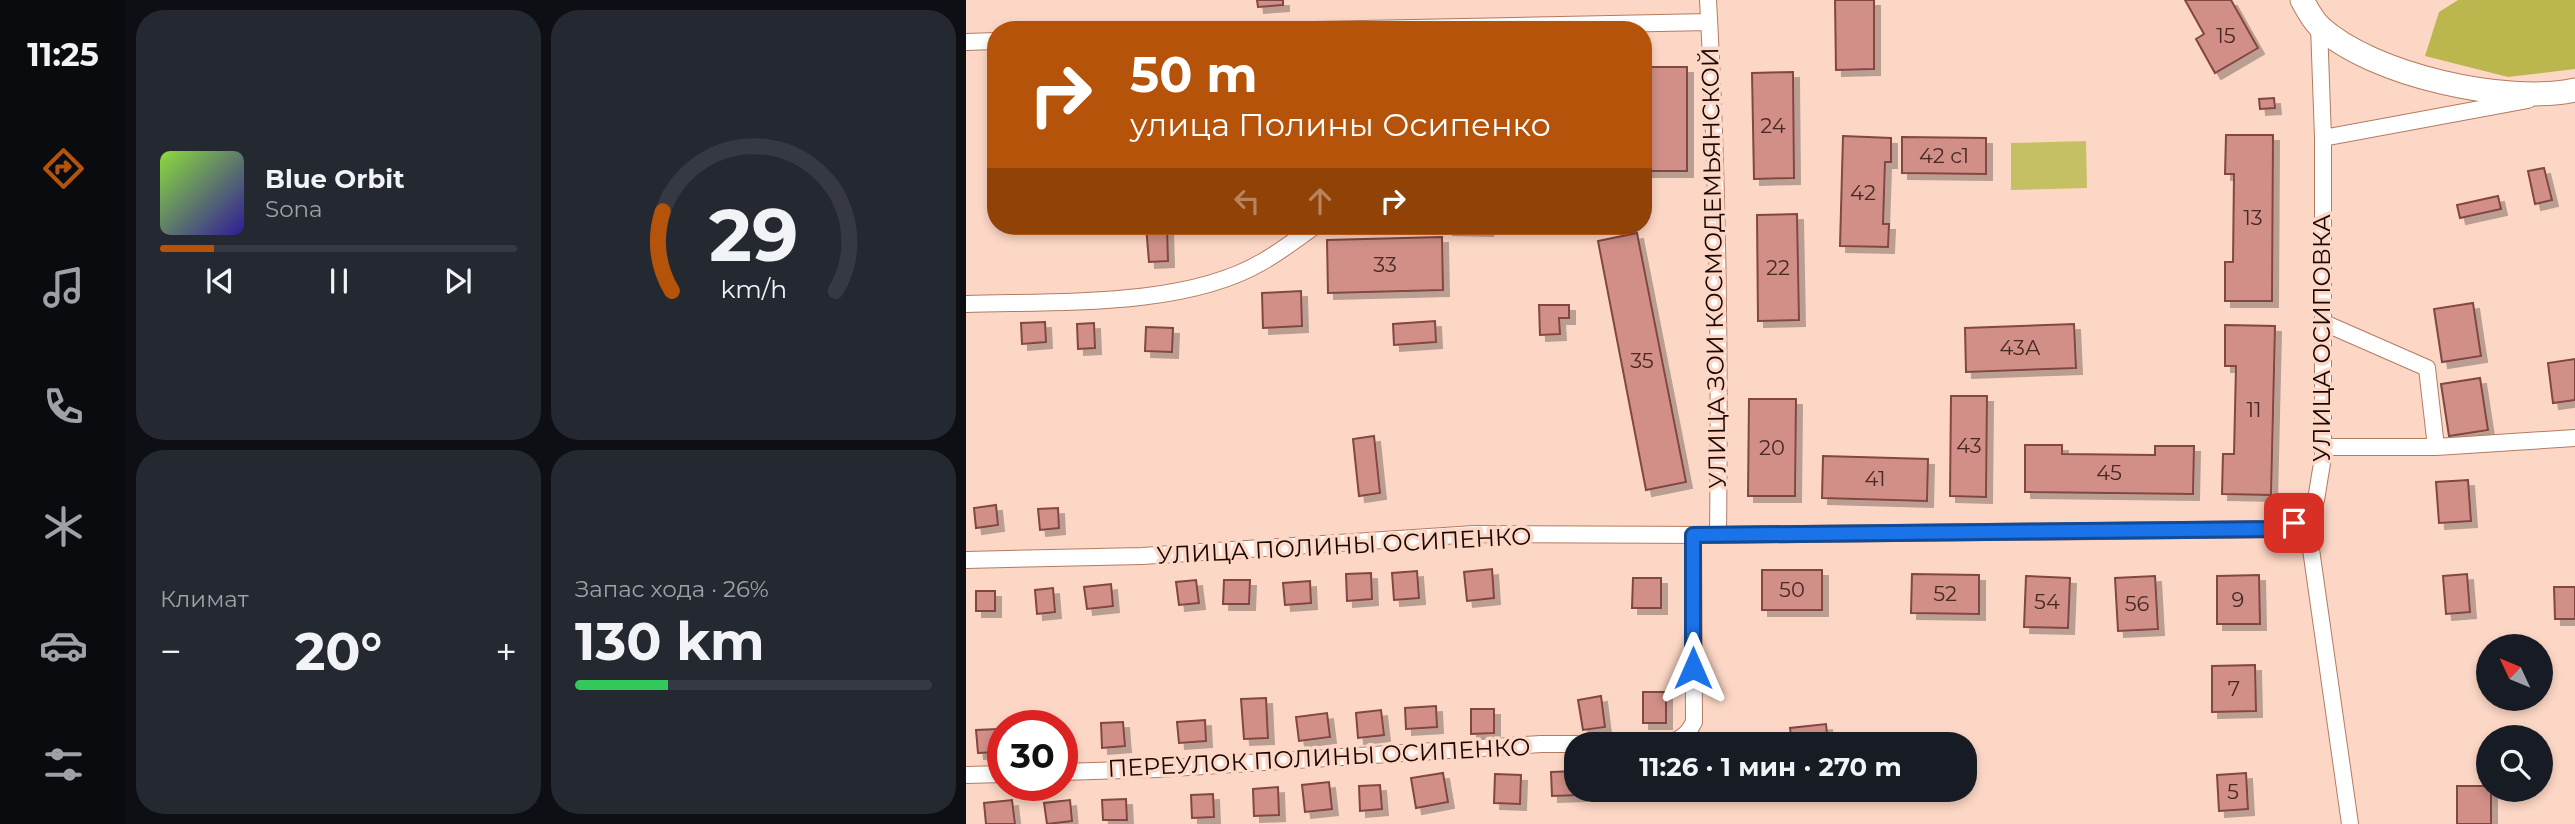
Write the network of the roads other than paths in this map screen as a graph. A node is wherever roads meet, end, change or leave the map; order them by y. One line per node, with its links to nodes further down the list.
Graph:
1 (1708, 0): 3 (street, УЛИЦА ЗОИ КОСМОДЕМЬЯНСКОЙ)
2 (2302, 0): 5 (main road)
3 (1709, 22): 4 (street); 18 (street, УЛИЦА ЗОИ КОСМОДЕМЬЯНСКОЙ)
4 (1652, 23)
5 (2319, 26): 8 (main road); 9 (street, УЛИЦА ОСИПОВКА)
6 (987, 41): 7 (street)
7 (966, 42)
8 (2565, 92): 9 (street)
9 (2323, 138): 12 (street, УЛИЦА ОСИПОВКА)
10 (1302, 235): 11 (street)
11 (966, 304)
12 (2322, 322): 14 (street, УЛИЦА ОСИПОВКА); 15 (street)
13 (2575, 438): 15 (street)
14 (2322, 447): 15 (street); 16 (street, УЛИЦА ОСИПОВКА)
15 (2436, 447)
16 (2306, 514): 18 (street, УЛИЦА ПОЛИНЫ ОСИПЕНКО); 25 (street)
17 (1693, 535): 18 (street, УЛИЦА ПОЛИНЫ ОСИПЕНКО); 19 (street, УЛИЦА ПОЛИНЫ ОСИПЕНКО); 20 (street)
18 (1718, 535)
19 (966, 560)
20 (1689, 732)
21 (1564, 744): 22 (street, ПЕРЕУЛОК ПОЛИНЫ ОСИПЕНКО)
22 (1078, 772)
23 (987, 774): 24 (street)
24 (966, 775)
25 (2350, 824)

